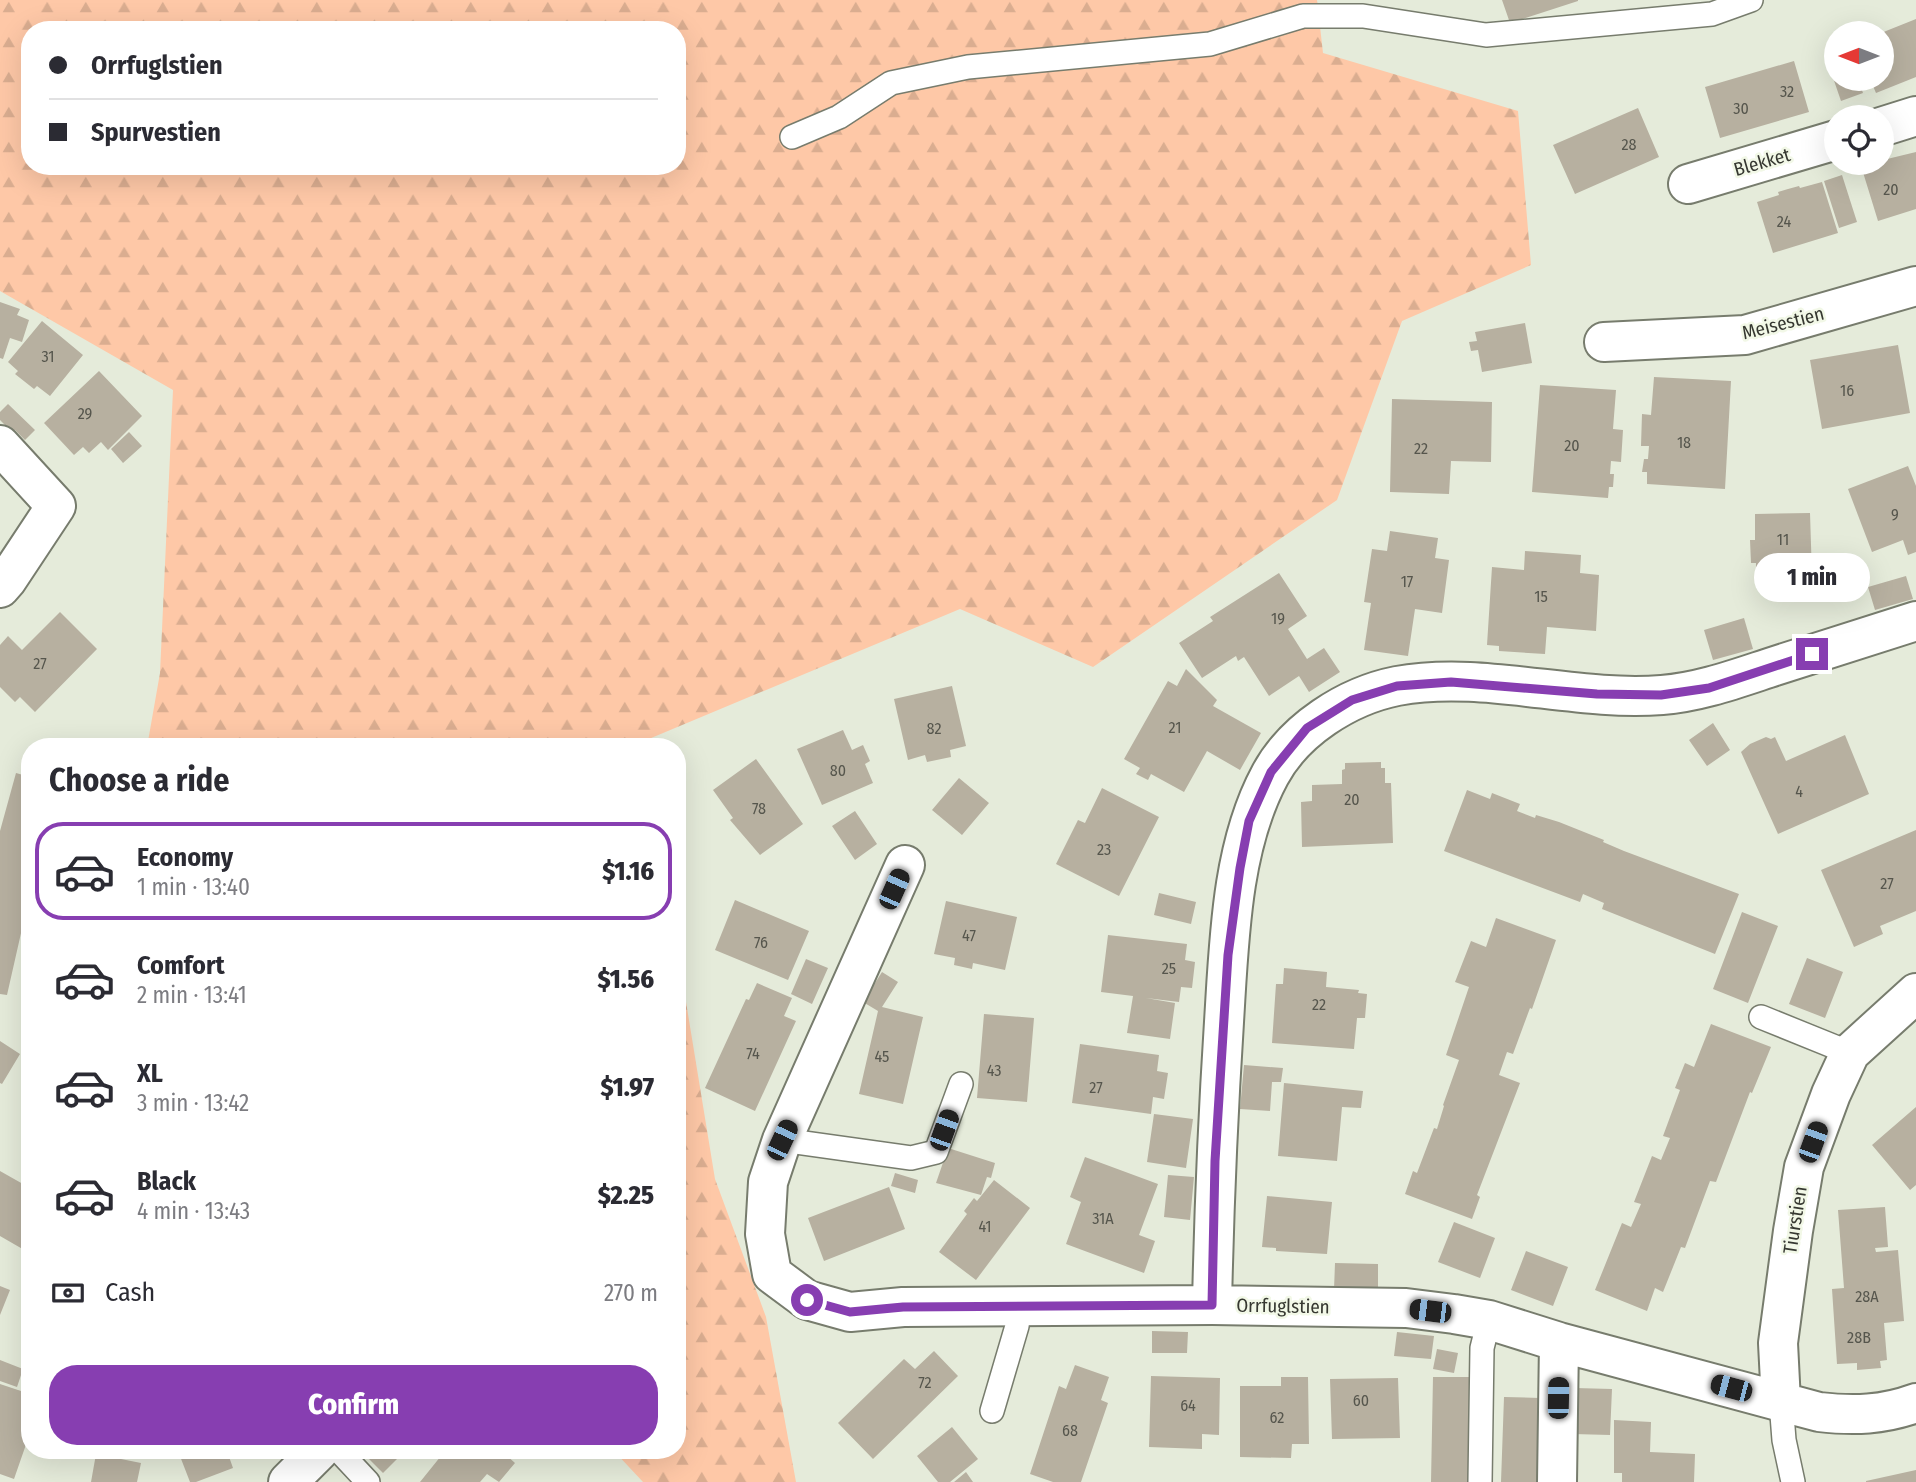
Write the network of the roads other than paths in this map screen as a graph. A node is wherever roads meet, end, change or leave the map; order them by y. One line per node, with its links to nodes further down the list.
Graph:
1 (1751, 0): 2 (lane)
2 (1364, 8): 5 (lane)
3 (1916, 116): 4 (street)
4 (1894, 123)
5 (793, 137)
6 (1824, 144): 7 (street, Blekket)
7 (1688, 184)
8 (1916, 286): 9 (street, Meisestien)
9 (1604, 342)
10 (0, 445): 11 (street)
11 (0, 588)
12 (1916, 621): 19 (street)
13 (905, 865): 18 (street, Orrfuglstien)
14 (1916, 993): 16 (street, Tiurstien)
15 (1761, 1017): 16 (lane)
16 (1850, 1053): 23 (street, Tiurstien)
17 (961, 1084): 18 (lane)
18 (782, 1140): 20 (street, Orrfuglstien)
19 (1212, 1305): 20 (street, Orrfuglstien); 21 (street, Orrfuglstien)
20 (1020, 1307): 25 (lane)
21 (1489, 1320): 22 (street, Orrfuglstien); 30 (lane)
22 (1559, 1342): 23 (street, Orrfuglstien); 31 (street)
23 (1781, 1402): 24 (street, Orrfuglstien); 32 (lane)
24 (1916, 1403)
25 (992, 1410)
26 (311, 1459): 28 (street)
27 (347, 1459): 29 (lane)
28 (288, 1482)
29 (369, 1482)
30 (1480, 1482)
31 (1557, 1482)
32 (1793, 1482)

